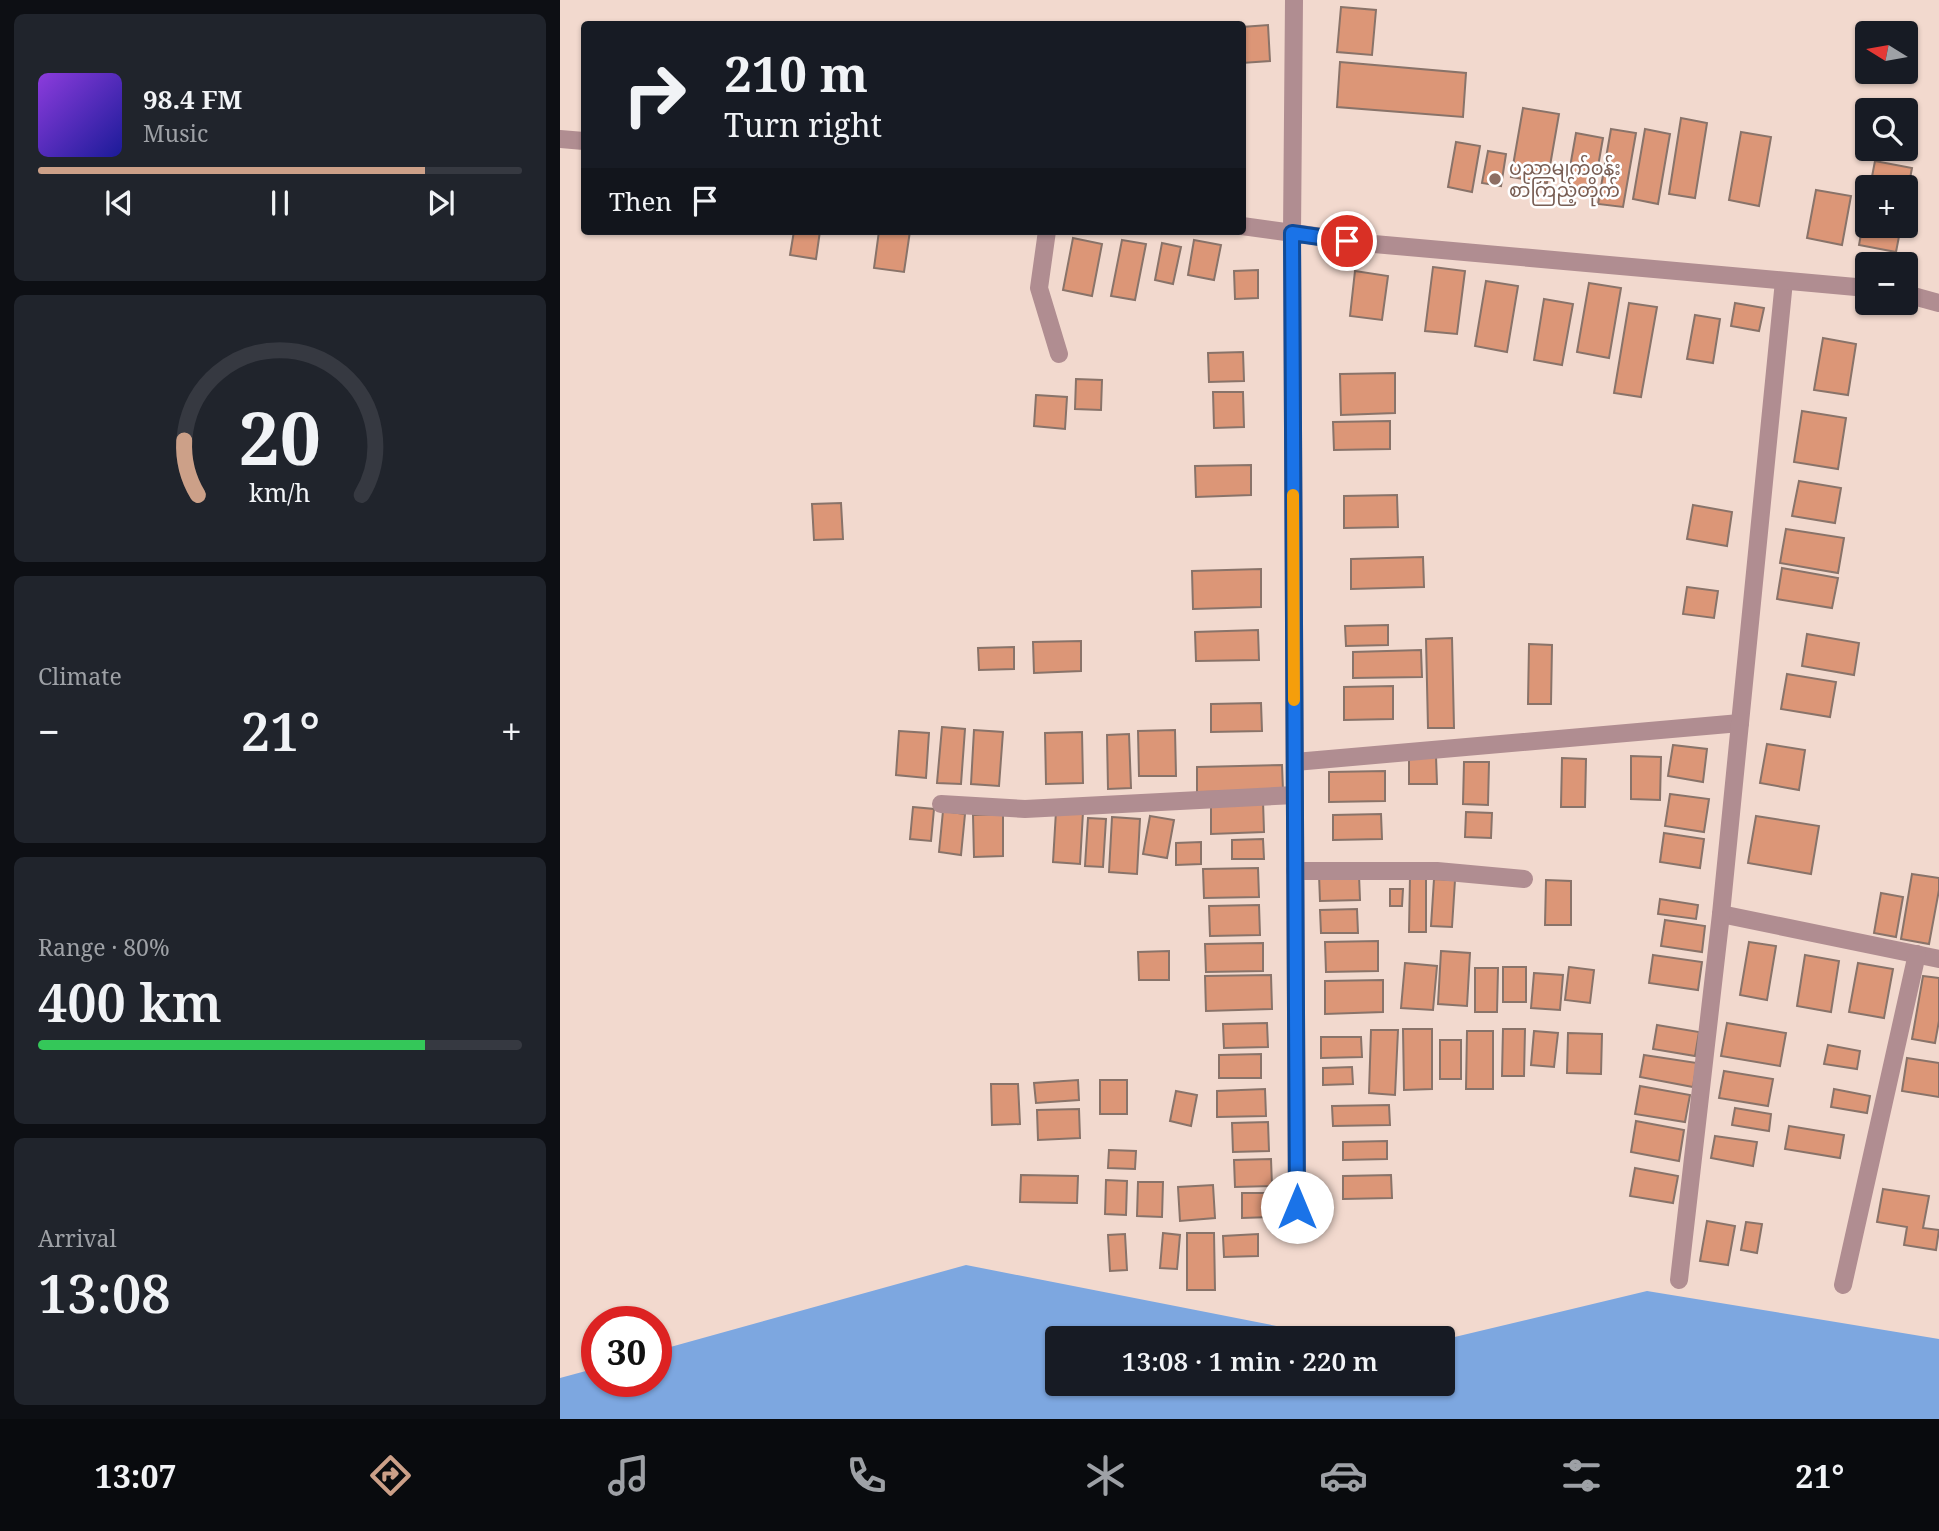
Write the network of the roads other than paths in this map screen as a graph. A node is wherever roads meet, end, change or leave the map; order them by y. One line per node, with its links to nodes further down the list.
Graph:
1 (1294, 0): 5 (street)
2 (560, 139): 3 (street)
3 (581, 141)
4 (1246, 227): 5 (street)
5 (1292, 233): 7 (street); 13 (street)
6 (1046, 235): 11 (street)
7 (1784, 281): 8 (street); 12 (street)
8 (1855, 287)
9 (1918, 297): 10 (street)
10 (1939, 303)
11 (1059, 355)
12 (1740, 723): 13 (street); 18 (street)
13 (1295, 762): 14 (street)
14 (1295, 795): 15 (street); 16 (street)
15 (941, 804)
16 (1295, 871): 17 (street); 21 (street)
17 (1524, 879)
18 (1721, 914): 19 (street); 22 (street)
19 (1917, 954): 20 (street); 23 (street)
20 (1939, 959)
21 (1297, 1207)
22 (1679, 1280)
23 (1843, 1285)

